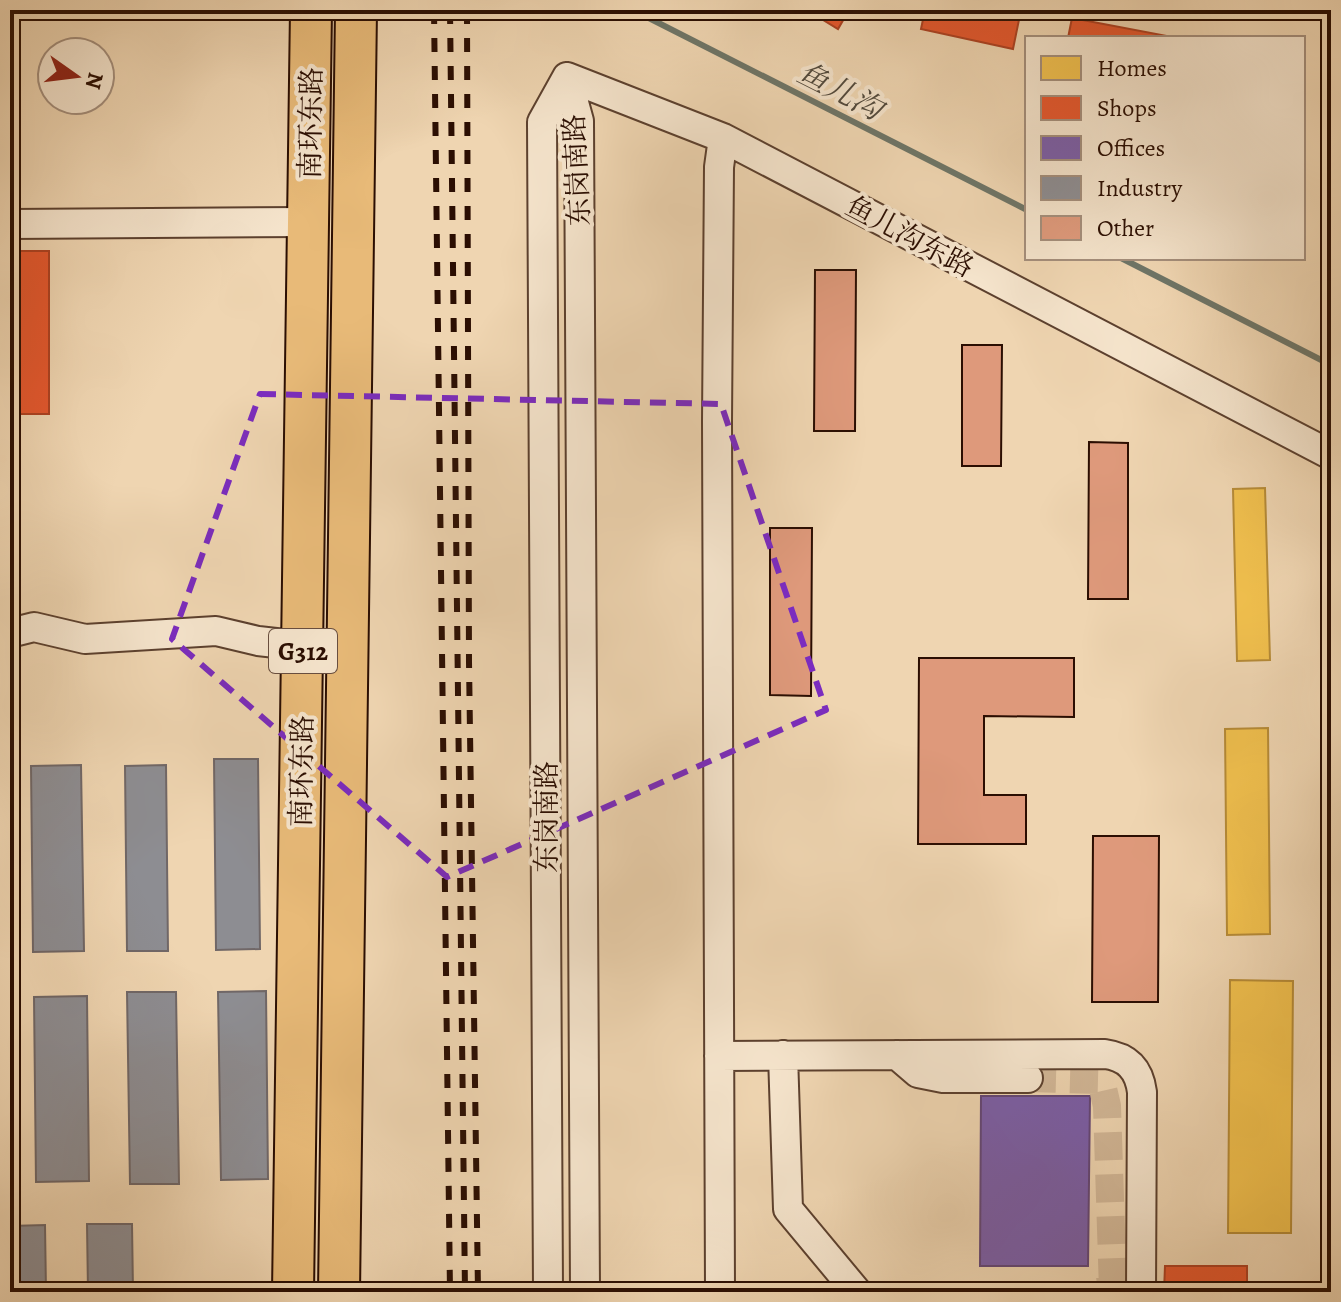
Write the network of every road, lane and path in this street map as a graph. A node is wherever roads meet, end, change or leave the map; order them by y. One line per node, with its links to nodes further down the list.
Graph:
1 (311, 10): 5 (highway, 南环东路 / G312)
2 (356, 10): 15 (highway, 南环东路 / G312)
3 (567, 77): 4 (street, 鱼儿沟东路); 19 (street, 东岗南路); 20 (street, 东岗南路)
4 (723, 138): 7 (street, 鱼儿沟东路); 12 (street)
5 (309, 222): 6 (street); 9 (highway, 南环东路 / G312)
6 (10, 224)
7 (1331, 455)
8 (10, 633): 9 (street)
9 (303, 646): 14 (highway, 南环东路 / G312)
10 (783, 1055): 11 (street); 12 (street); 16 (street)
11 (897, 1055): 13 (street); 24 (street)
12 (719, 1056): 21 (street)
13 (1028, 1078)
14 (295, 1199): 15 (highway); 17 (highway, 南环东路 / G312)
15 (340, 1199): 18 (highway, 南环东路 / G312)
16 (827, 1255): 22 (street); 23 (street)
17 (293, 1292)
18 (339, 1292)
19 (548, 1292)
20 (585, 1292)
21 (720, 1292)
22 (857, 1292)
23 (880, 1292)
24 (1141, 1292)

